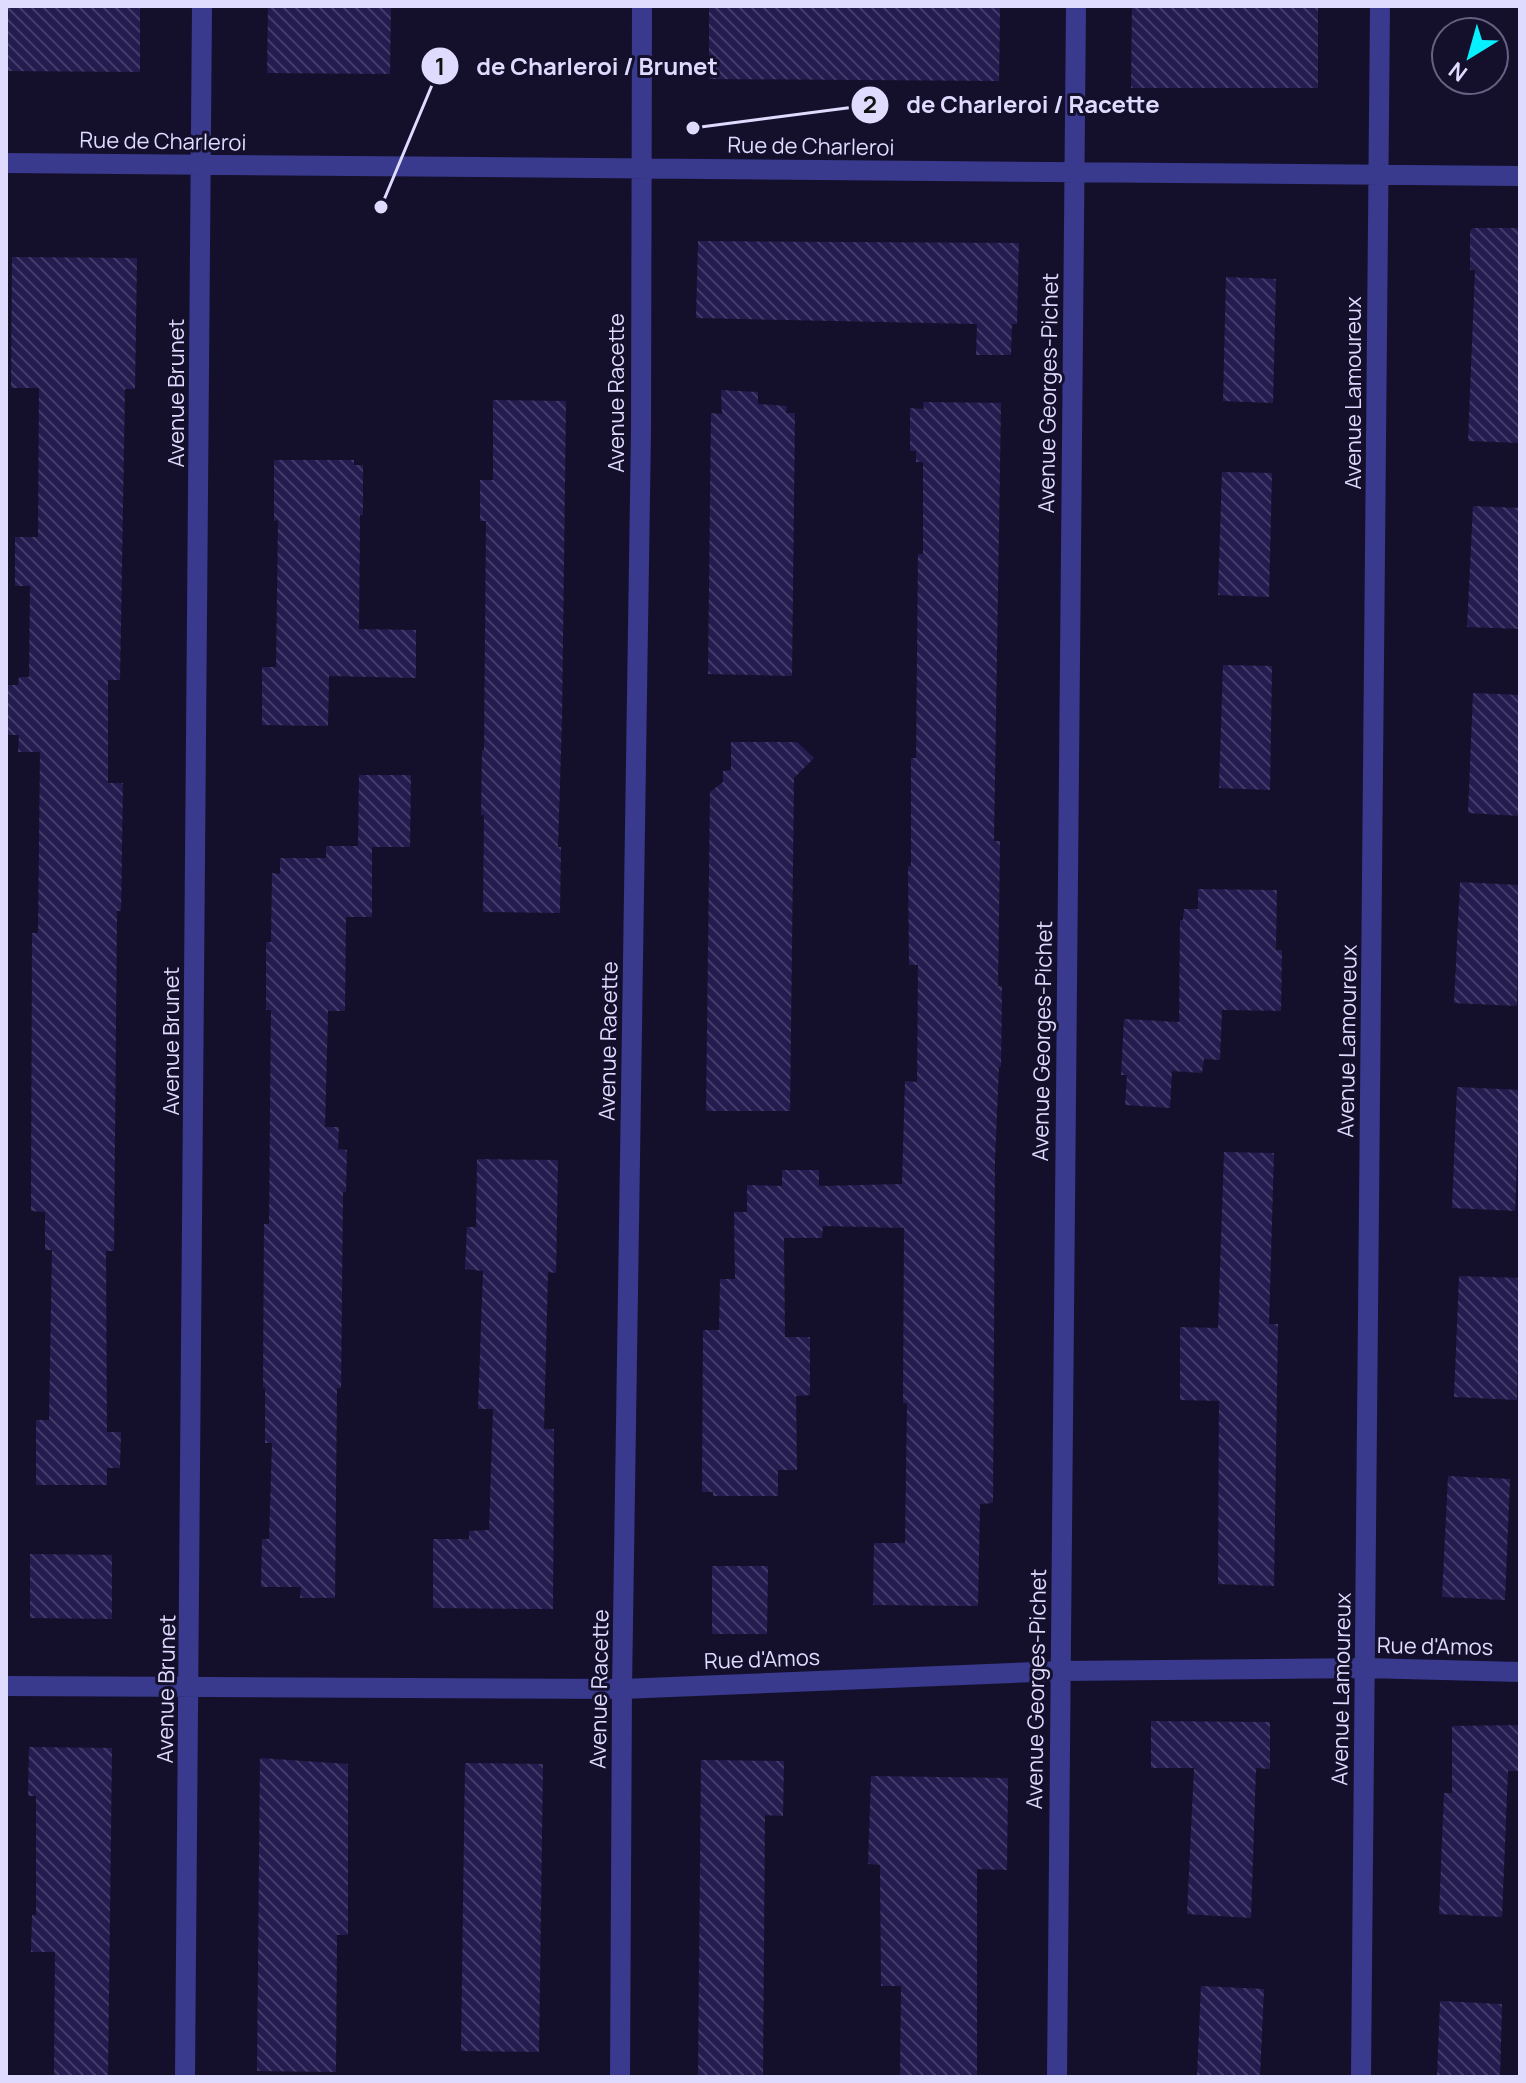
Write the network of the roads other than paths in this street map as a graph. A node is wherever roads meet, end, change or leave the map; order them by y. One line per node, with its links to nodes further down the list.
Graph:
1 (202, 6): 6 (street, Avenue Brunet)
2 (642, 6): 7 (street, Avenue Racette)
3 (1076, 6): 8 (street, Avenue Georges-Pichet)
4 (1380, 6): 9 (street, Avenue Lamoureux)
5 (6, 163): 6 (street, Rue de Charleroi)
6 (200, 165): 7 (street, Rue de Charleroi); 15 (street, Avenue Brunet)
7 (640, 168): 8 (street, Rue de Charleroi); 16 (street, Avenue Racette)
8 (1074, 174): 9 (street, Rue de Charleroi); 12 (street, Avenue Georges-Pichet)
9 (1378, 174): 10 (street, Rue de Charleroi); 11 (street, Avenue Lamoureux)
10 (1520, 176)
11 (1365, 1668): 12 (street, Rue d'Amos); 13 (street, Rue d'Amos); 20 (street, Avenue Lamoureux)
12 (1060, 1671): 16 (street, Rue d'Amos); 19 (street, Avenue Georges-Pichet)
13 (1520, 1672)
14 (6, 1686): 15 (street, Rue d'Amos)
15 (190, 1688): 16 (street, Rue d'Amos); 17 (street, Avenue Brunet)
16 (622, 1689): 18 (street, Avenue Racette)
17 (185, 2077)
18 (620, 2077)
19 (1057, 2077)
20 (1361, 2077)

